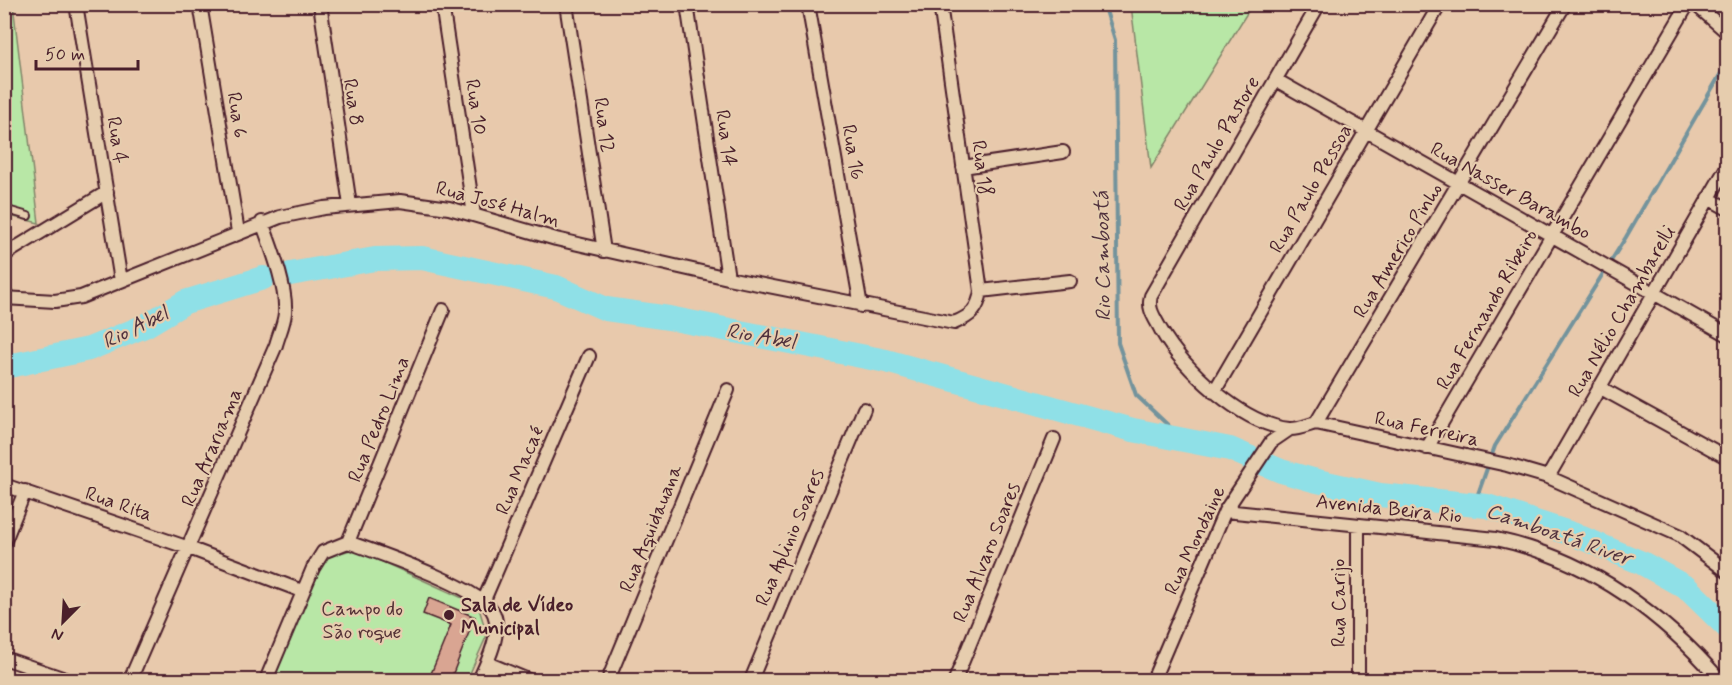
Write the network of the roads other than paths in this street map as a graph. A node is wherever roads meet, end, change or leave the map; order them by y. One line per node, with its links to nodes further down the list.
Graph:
1 (76, 4): 21 (street, Rua 4)
2 (200, 4): 29 (street, Rua 6)
3 (320, 4): 23 (street, Rua 8)
4 (442, 4): 26 (street, Rua 10)
5 (566, 4): 31 (street, Rua 12)
6 (687, 4): 33 (street, Rua 14)
7 (808, 4): 39 (street, Rua 16)
8 (940, 4): 19 (street, Rua 18)
9 (1319, 4): 15 (street, Rua Paulo Pastore)
10 (1440, 4): 16 (street, Rua Paulo Pessoa)
11 (1565, 4): 20 (street, Rua Americo Pinho)
12 (1688, 4): 30 (street, Rua Fernando Ribeiro)
13 (1695, 4): 14 (street)
14 (1728, 33)
15 (1276, 80): 16 (street, Rua Nasser Barambo); 45 (street, Rua Paulo Pastore)
16 (1366, 130): 20 (street, Rua Nasser Barambo); 45 (street, Rua Paulo Pessoa)
17 (1063, 152): 19 (street)
18 (1728, 165): 22 (street, Rua Nélio Chambarelli)
19 (963, 167): 36 (street, Rua 18)
20 (1460, 184): 30 (street, Rua Nasser Barambo); 47 (street, Rua Americo Pinho)
21 (107, 192): 32 (street); 35 (street, Rua 4)
22 (1708, 198): 25 (street); 37 (street, Rua Nélio Chambarelli)
23 (350, 205): 26 (street, Rua José Halm); 28 (street, Rua José Halm)
24 (4, 209): 27 (lane)
25 (1728, 209)
26 (474, 214): 31 (street, Rua José Halm)
27 (28, 216)
28 (262, 222): 29 (street, Rua José Halm); 59 (street, Rua Araruama)
29 (238, 232): 35 (street, Rua José Halm)
30 (1551, 236): 37 (street, Rua Nasser Barambo); 50 (street, Rua Fernando Ribeiro)
31 (604, 251): 33 (street, Rua José Halm)
32 (4, 255)
33 (728, 278): 39 (street, Rua José Halm)
34 (1070, 281): 36 (street)
35 (122, 282): 38 (street, Rua José Halm)
36 (981, 291): 39 (street, Rua José Halm)
37 (1653, 293): 41 (street, Rua Nasser Barambo); 43 (street, Rua Nélio Chambarelli)
38 (4, 298)
39 (861, 306)
40 (443, 310): 57 (street, Rua Pedro Lima)
41 (1728, 335)
42 (589, 356): 62 (street, Rua Macaé)
43 (1599, 387): 51 (street); 52 (street, Rua Nélio Chambarelli)
44 (728, 390): 70 (street, Rua Aquidauana)
45 (1214, 392): 48 (street)
46 (864, 409): 71 (street, Rua Aplinio Soares)
47 (1316, 423): 48 (street, Rua Ferreira); 50 (street, Rua Ferreira)
48 (1290, 429): 55 (street, Rua Mondaine)
49 (1054, 439): 72 (street, Rua Alvaro Soares)
50 (1427, 448): 52 (street, Rua Ferreira)
51 (1728, 458)
52 (1548, 477): 60 (street, Rua Ferreira)
53 (4, 485): 54 (street, Rua Rita)
54 (25, 491): 58 (street); 59 (street, Rua Rita)
55 (1225, 511): 56 (street, Avenida Beira Rio); 73 (street, Rua Mondaine)
56 (1358, 525): 74 (street, Rua Carijo); 75 (street, Avenida Beira Rio)
57 (348, 542): 61 (street); 62 (street)
58 (4, 543)
59 (189, 548): 61 (street, Rua Rita); 66 (street, Rua Araruama)
60 (1728, 572)
61 (302, 591): 67 (street)
62 (484, 600): 64 (street)
63 (4, 658): 65 (street)
64 (487, 663): 68 (street); 69 (street)
65 (68, 681)
66 (130, 681)
67 (266, 681)
68 (479, 681)
69 (528, 681)
70 (608, 681)
71 (751, 681)
72 (955, 681)
73 (1153, 681)
74 (1358, 681)
75 (1720, 681)

